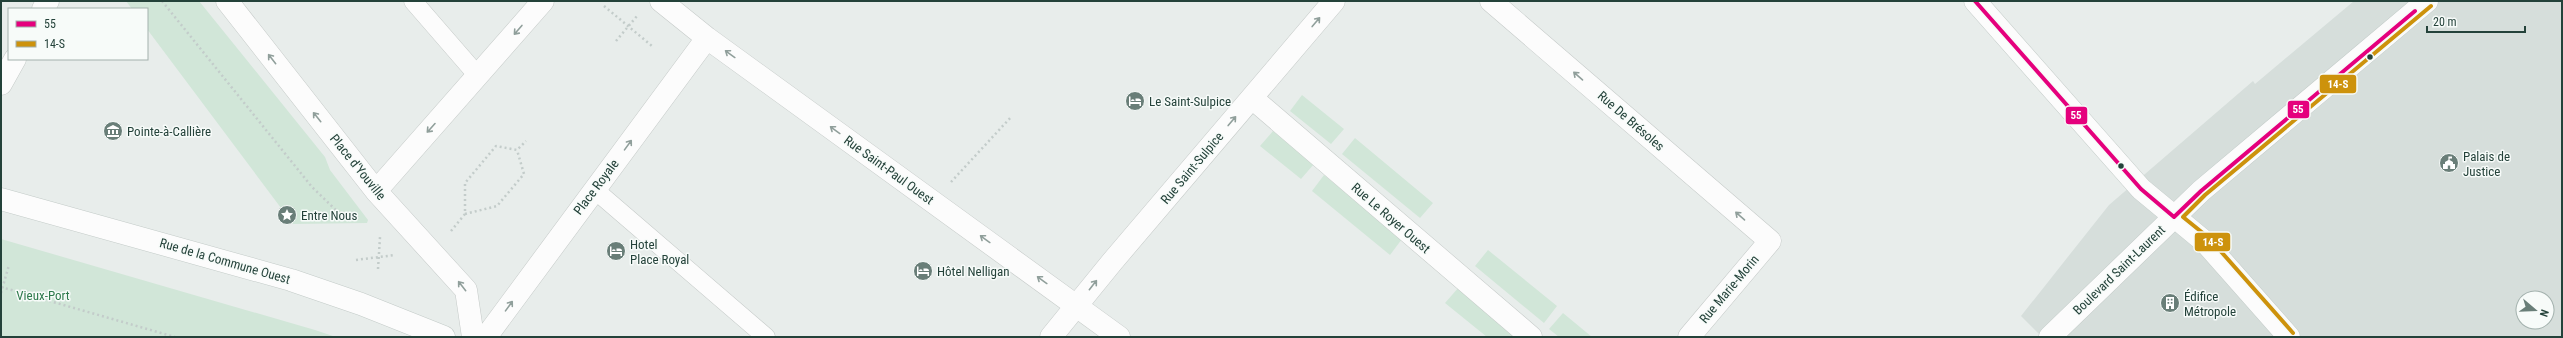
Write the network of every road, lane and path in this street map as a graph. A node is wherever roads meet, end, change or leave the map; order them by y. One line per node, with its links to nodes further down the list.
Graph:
1 (162, 1): 28 (path)
2 (227, 1): 25 (street, Place d'Youville, one-way to 2)
3 (413, 1): 17 (lane)
4 (543, 1): 17 (street, one-way to 17)
5 (661, 1): 13 (street, Rue Saint-Paul Ouest)
6 (1334, 1): 19 (street, Rue Saint-Sulpice, one-way to 6)
7 (1491, 1): 32 (street, Rue De Brésoles, one-way to 7)
8 (1974, 1): 29 (street)
9 (2416, 4): 29 (street, Boulevard Saint-Laurent)
10 (604, 6): 12 (path)
11 (640, 13): 12 (path)
12 (629, 26): 14 (path); 15 (path)
13 (707, 38): 24 (street, Place Royale, one-way to 13); 40 (street, Rue Saint-Paul Ouest, one-way to 13)
14 (616, 41)
15 (652, 46)
16 (14, 60): 18 (street)
17 (478, 76): 25 (street, one-way to 25)
18 (1, 84)
19 (1252, 98): 40 (street, Rue Saint-Sulpice, one-way to 19); 48 (street, Rue Le Royer Ouest)
20 (1012, 116): 23 (path)
21 (526, 141): 22 (path)
22 (517, 150): 27 (path); 27 (path)
23 (949, 184)
24 (595, 190): 44 (street, Place Royale, one-way to 24); 45 (lane)
25 (376, 191): 43 (street, Place d'Youville, one-way to 25)
26 (1, 199): 42 (street, Rue de la Commune Ouest)
27 (465, 214): 31 (path)
28 (341, 215)
29 (2174, 217): 50 (street, Boulevard Saint-Laurent); 51 (street)
30 (381, 233): 34 (path)
31 (447, 237)
32 (1770, 241): 49 (street, Rue Marie-Morin)
33 (401, 255): 34 (path)
34 (378, 256): 35 (path); 37 (path)
35 (356, 260)
36 (9, 265): 38 (path)
37 (378, 269)
38 (2, 287): 39 (path); 41 (path)
39 (1, 293)
40 (1077, 306): 46 (street, Rue Saint-Sulpice); 47 (street, Rue Saint-Paul Ouest)
41 (175, 337)
42 (444, 337)
43 (473, 337)
44 (486, 337)
45 (766, 337)
46 (1051, 337)
47 (1118, 337)
48 (1531, 337)
49 (1689, 337)
50 (2050, 337)
51 (2289, 337)

